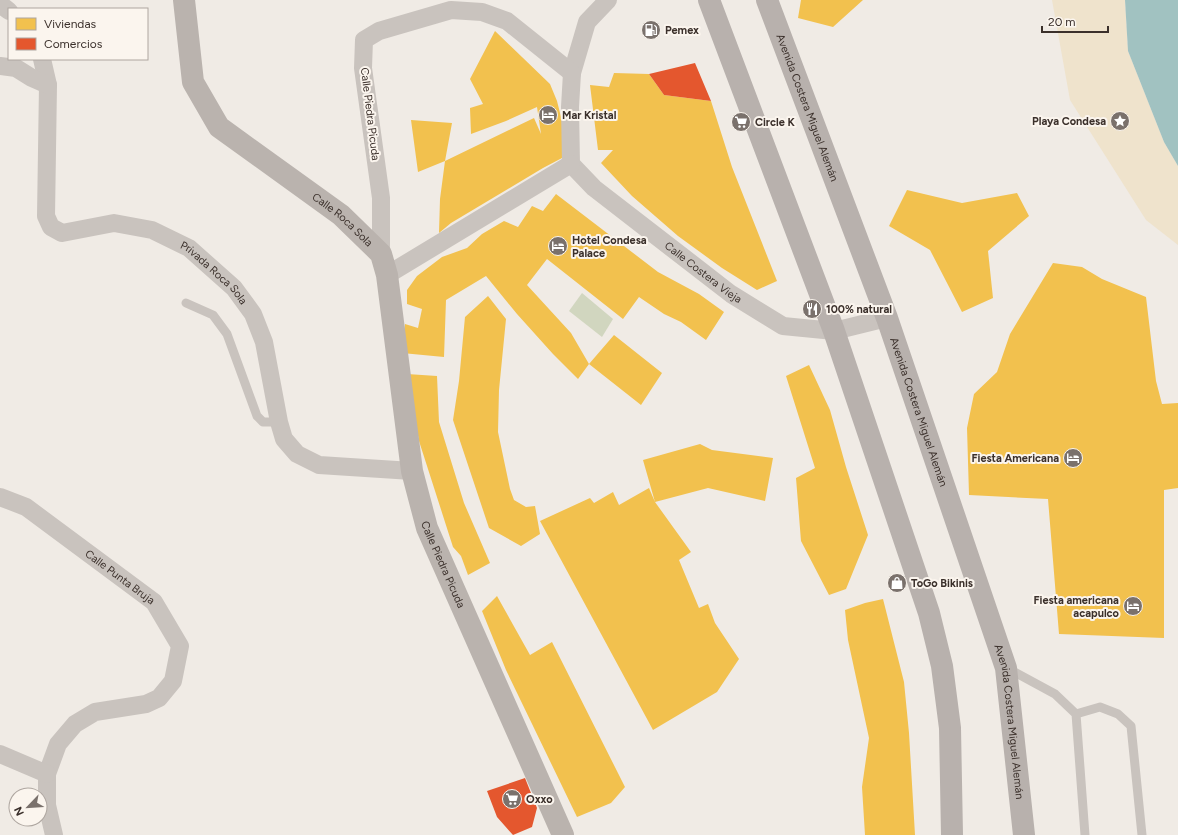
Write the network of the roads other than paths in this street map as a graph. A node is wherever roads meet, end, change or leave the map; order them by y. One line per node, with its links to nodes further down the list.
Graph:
1 (184, 0): 12 (main road, Calle Roca Sola)
2 (608, 0): 9 (street)
3 (709, 0): 16 (main road)
4 (767, 0): 15 (main road, Avenida Costera Miguel Alemán)
5 (0, 4): 6 (street)
6 (8, 10)
7 (43, 62): 10 (street, Privada Roca Sola)
8 (0, 66): 10 (street)
9 (572, 72): 11 (street); 12 (street, Calle Piedra Picuda)
10 (48, 85): 17 (street, Privada Roca Sola)
11 (571, 164): 13 (street); 16 (street, Calle Costera Vieja)
12 (381, 254): 13 (main road, Calle Roca Sola)
13 (387, 275): 18 (main road, Calle Piedra Picuda)
14 (186, 304): 17 (lane)
15 (887, 318): 16 (street, Calle Costera Vieja); 20 (main road, Avenida Costera Miguel Alemán)
16 (834, 331): 26 (main road)
17 (279, 422): 18 (street, Privada Roca Sola)
18 (412, 470): 25 (main road, Calle Piedra Picuda)
19 (0, 497): 23 (street, Calle Punta Bruja)
20 (1006, 668): 21 (lane); 27 (main road, Avenida Costera Miguel Alemán)
21 (1076, 714): 28 (lane); 29 (lane)
22 (0, 754): 23 (street)
23 (47, 774): 24 (street, Calle Punta Bruja)
24 (54, 835)
25 (563, 835)
26 (952, 835)
27 (1024, 835)
28 (1085, 835)
29 (1142, 835)

